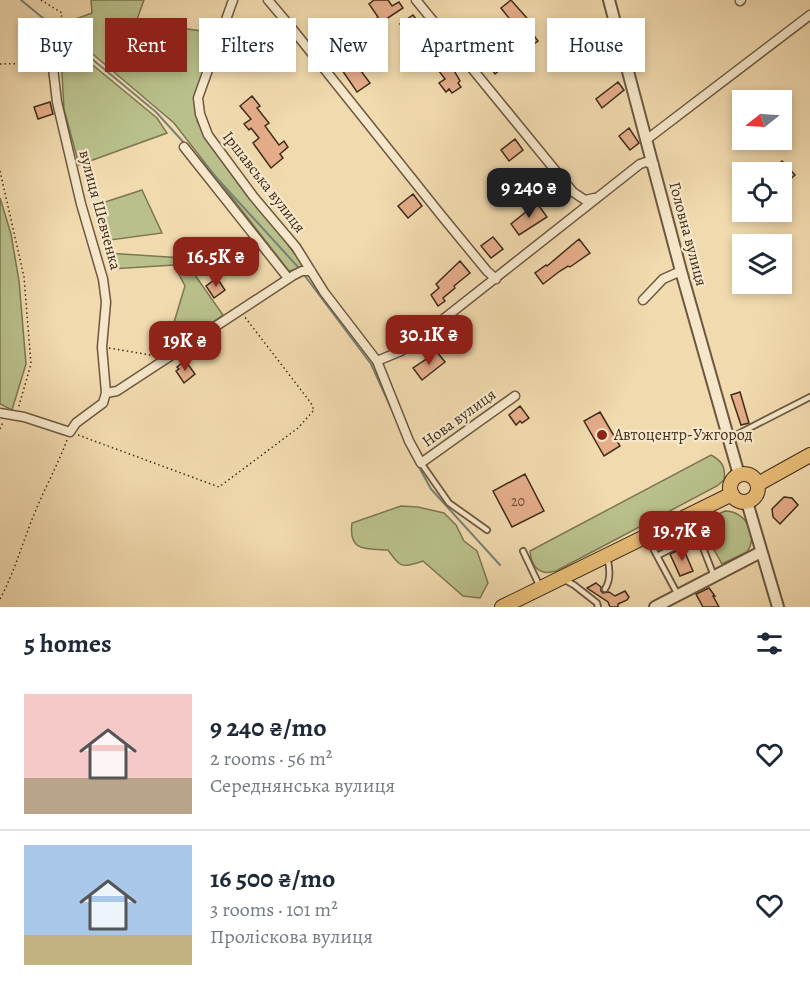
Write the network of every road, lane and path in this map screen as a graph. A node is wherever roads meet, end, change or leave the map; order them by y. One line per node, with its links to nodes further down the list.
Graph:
1 (40, 0): 7 (path)
2 (233, 0): 16 (street, Іршавська вулиця)
3 (268, 0): 19 (street)
4 (416, 0): 15 (street)
5 (609, 0): 11 (street, Головна вулиця)
6 (810, 15): 11 (street)
7 (62, 18)
8 (18, 63): 9 (path)
9 (0, 64)
10 (54, 72): 22 (street, вулиця Шевченка)
11 (646, 140): 13 (street, Головна вулиця)
12 (184, 147): 18 (street)
13 (654, 165): 15 (street); 17 (street, Головна вулиця)
14 (0, 171): 29 (path)
15 (595, 198): 19 (street)
16 (310, 271): 18 (street); 24 (street, Іршавська вулиця)
17 (681, 271): 20 (street); 31 (street, Головна вулиця)
18 (288, 278): 21 (street)
19 (496, 279): 24 (street)
20 (643, 300)
21 (240, 310): 23 (street); 30 (path)
22 (102, 347): 23 (path); 25 (street, вулиця Шевченка)
23 (167, 357): 25 (street)
24 (377, 361): 33 (street, Іршавська вулиця)
25 (106, 393): 30 (street)
26 (515, 396): 33 (street, Нова вулиця)
27 (810, 397): 31 (lane)
28 (0, 413): 29 (street)
29 (16, 416): 30 (street)
30 (70, 432): 52 (path)
31 (729, 438): 34 (street, Головна вулиця)
32 (810, 455): 35 (highway)
33 (421, 463): 39 (lane)
34 (739, 475): 35 (highway); 36 (highway)
35 (758, 484): 37 (highway)
36 (732, 494): 37 (highway); 38 (highway)
37 (747, 502): 43 (street)
38 (689, 514): 40 (highway); 41 (lane)
39 (487, 530)
40 (646, 535): 44 (highway); 45 (lane)
41 (698, 536): 45 (lane); 46 (lane)
42 (523, 552): 48 (lane)
43 (761, 552): 46 (street); 56 (street)
44 (607, 555): 47 (highway); 49 (lane)
45 (657, 556): 50 (lane)
46 (714, 576): 50 (street)
47 (561, 578): 48 (highway); 53 (lane)
48 (541, 588): 54 (highway)
49 (605, 589)
50 (678, 595): 55 (street)
51 (601, 597): 53 (lane)
52 (0, 599)
53 (597, 605)
54 (502, 607)
55 (655, 607)
56 (778, 607)

